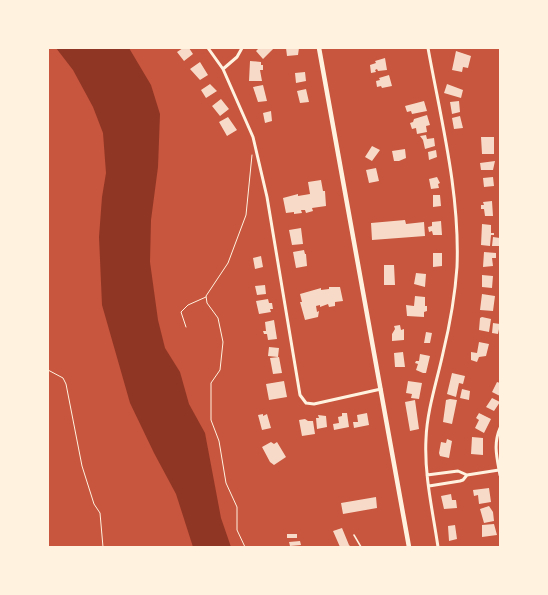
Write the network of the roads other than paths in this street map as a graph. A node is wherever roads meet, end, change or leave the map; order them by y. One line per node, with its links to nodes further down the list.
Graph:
1 (208, 48): 5 (street)
2 (242, 48): 5 (street)
3 (319, 48): 6 (main road)
4 (428, 48): 9 (street)
5 (223, 69): 6 (street)
6 (381, 389): 15 (main road)
7 (500, 428): 8 (street)
8 (499, 470): 10 (street); 11 (street)
9 (427, 475): 10 (street); 12 (street)
10 (467, 475): 12 (street)
11 (500, 475)
12 (429, 486): 16 (street)
13 (354, 535): 14 (lane)
14 (361, 547)
15 (409, 547)
16 (438, 547)

